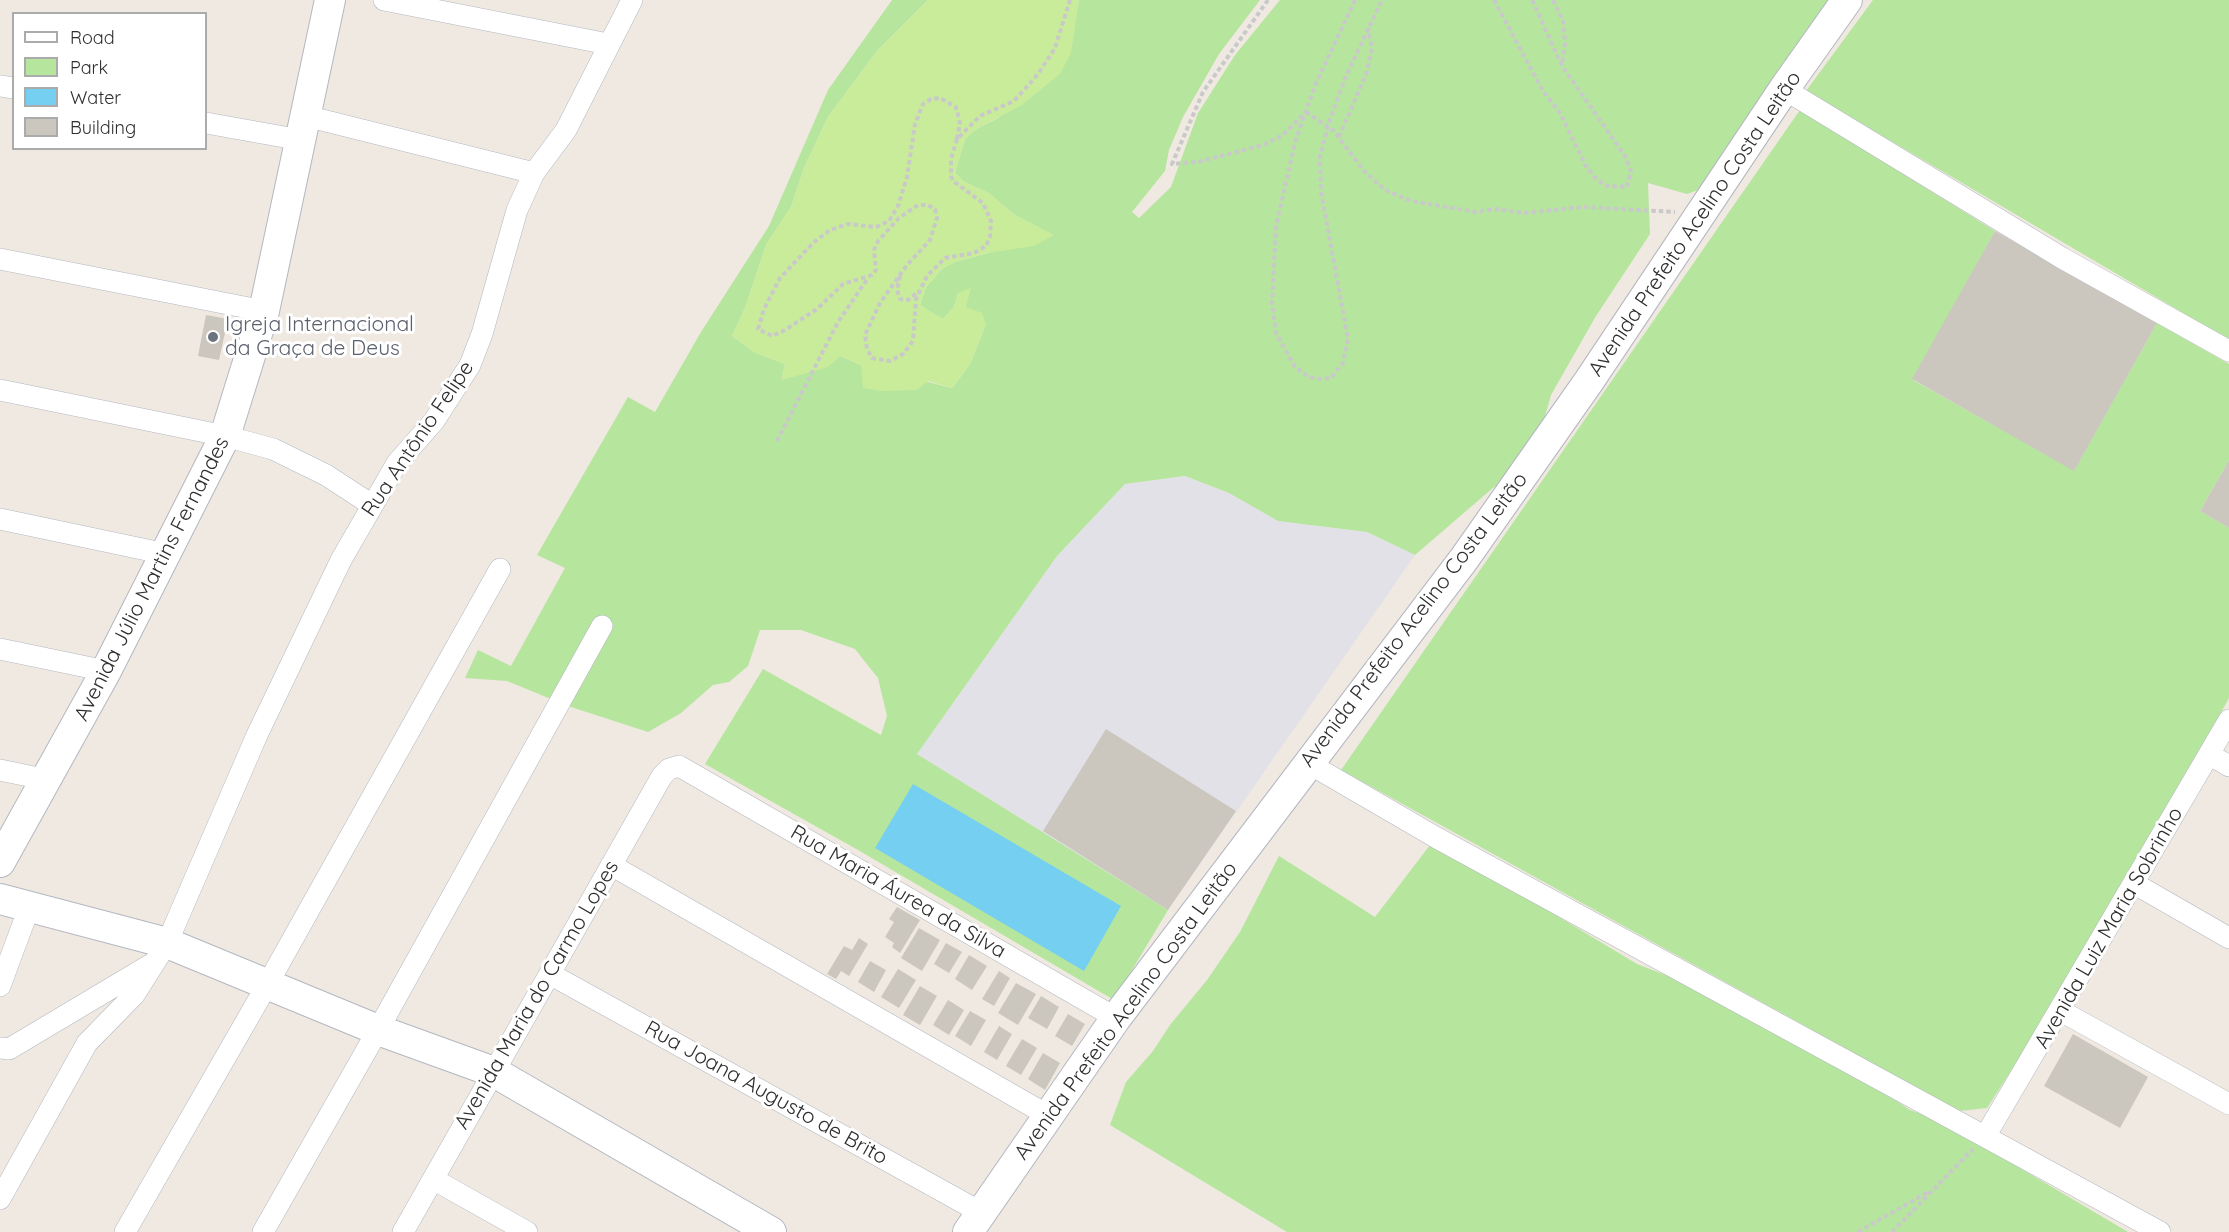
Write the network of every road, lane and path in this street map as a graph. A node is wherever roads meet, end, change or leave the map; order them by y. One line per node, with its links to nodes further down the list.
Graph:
1 (330, 0): 19 (street, Avenida Júlio Martins Fernandes)
2 (384, 0): 13 (street)
3 (632, 0): 13 (street, Rua Antônio Felipe)
4 (1070, 0): 21 (path)
5 (1268, 0): 16 (path)
6 (1355, 0): 16 (path)
7 (1382, 0): 12 (path)
8 (1494, 0): 14 (path)
9 (1532, 0): 14 (path)
10 (1553, 0): 14 (path)
11 (1847, 0): 15 (street, Avenida Prefeito Acelino Costa Leitão)
12 (1368, 27): 18 (path); 20 (path)
13 (608, 44): 22 (street, Rua Antônio Felipe)
14 (1562, 66)
15 (1784, 89): 23 (street, Avenida Prefeito Acelino Costa Leitão); 29 (street)
16 (1306, 112): 18 (path); 18 (path)
17 (207, 123): 19 (street)
18 (1328, 125): 20 (path)
19 (304, 128): 22 (street); 28 (street, Avenida Júlio Martins Fernandes)
20 (1339, 137): 23 (path)
21 (957, 139): 26 (path); 27 (path)
22 (534, 173): 33 (street, Rua Antônio Felipe)
23 (1702, 214): 42 (street, Avenida Prefeito Acelino Costa Leitão)
24 (0, 260): 28 (street)
25 (901, 272): 26 (path); 27 (path); 27 (path)
26 (868, 278): 32 (path)
27 (919, 291)
28 (264, 311): 31 (street, Avenida Júlio Martins Fernandes)
29 (2229, 351)
30 (0, 390): 31 (street)
31 (225, 436): 33 (street); 35 (street, Avenida Júlio Martins Fernandes)
32 (777, 441)
33 (372, 505): 54 (street, Rua Antônio Felipe)
34 (0, 519): 35 (street)
35 (166, 554): 39 (street, Avenida Júlio Martins Fernandes)
36 (500, 568): 56 (street)
37 (602, 626): 60 (street)
38 (0, 649): 39 (street)
39 (106, 671): 46 (street, Avenida Júlio Martins Fernandes)
40 (2229, 720): 41 (street, Avenida Luiz Maria Sobrinho)
41 (2210, 755): 44 (street); 49 (street, Avenida Luiz Maria Sobrinho)
42 (1308, 763): 59 (street, Avenida Prefeito Acelino Costa Leitão); 65 (street)
43 (679, 766): 48 (street, Avenida Maria do Carmo Lopes); 59 (street, Rua Maria Áurea da Silva)
44 (2229, 766)
45 (0, 770): 46 (street)
46 (48, 780): 47 (street, Avenida Júlio Martins Fernandes)
47 (0, 862)
48 (611, 866): 55 (street, Avenida Maria do Carmo Lopes); 64 (street)
49 (2134, 884): 53 (street); 58 (street, Avenida Luiz Maria Sobrinho)
50 (0, 899): 51 (street)
51 (26, 919): 52 (street); 54 (street); 57 (street)
52 (0, 933)
53 (2229, 938)
54 (162, 952): 56 (street); 61 (street); 68 (street, Rua Antônio Felipe)
55 (550, 974): 62 (street, Avenida Maria do Carmo Lopes); 69 (street, Rua Joana Augusto de Brito)
56 (267, 985): 60 (street); 70 (street)
57 (0, 986)
58 (2061, 1011): 63 (street); 65 (street, Avenida Luiz Maria Sobrinho)
59 (1116, 1018): 64 (street, Avenida Prefeito Acelino Costa Leitão)
60 (378, 1030): 62 (street); 71 (street)
61 (0, 1048)
62 (494, 1072): 66 (street, Avenida Maria do Carmo Lopes); 74 (street)
63 (2229, 1104)
64 (1049, 1116): 69 (street, Avenida Prefeito Acelino Costa Leitão)
65 (1986, 1135): 67 (path); 77 (street)
66 (433, 1179): 72 (street, Avenida Maria do Carmo Lopes); 73 (street)
67 (1932, 1191): 75 (path); 76 (path)
68 (0, 1199)
69 (975, 1222)
70 (125, 1232)
71 (263, 1232)
72 (403, 1232)
73 (527, 1232)
74 (771, 1232)
75 (1858, 1232)
76 (1892, 1232)
77 (2160, 1232)

